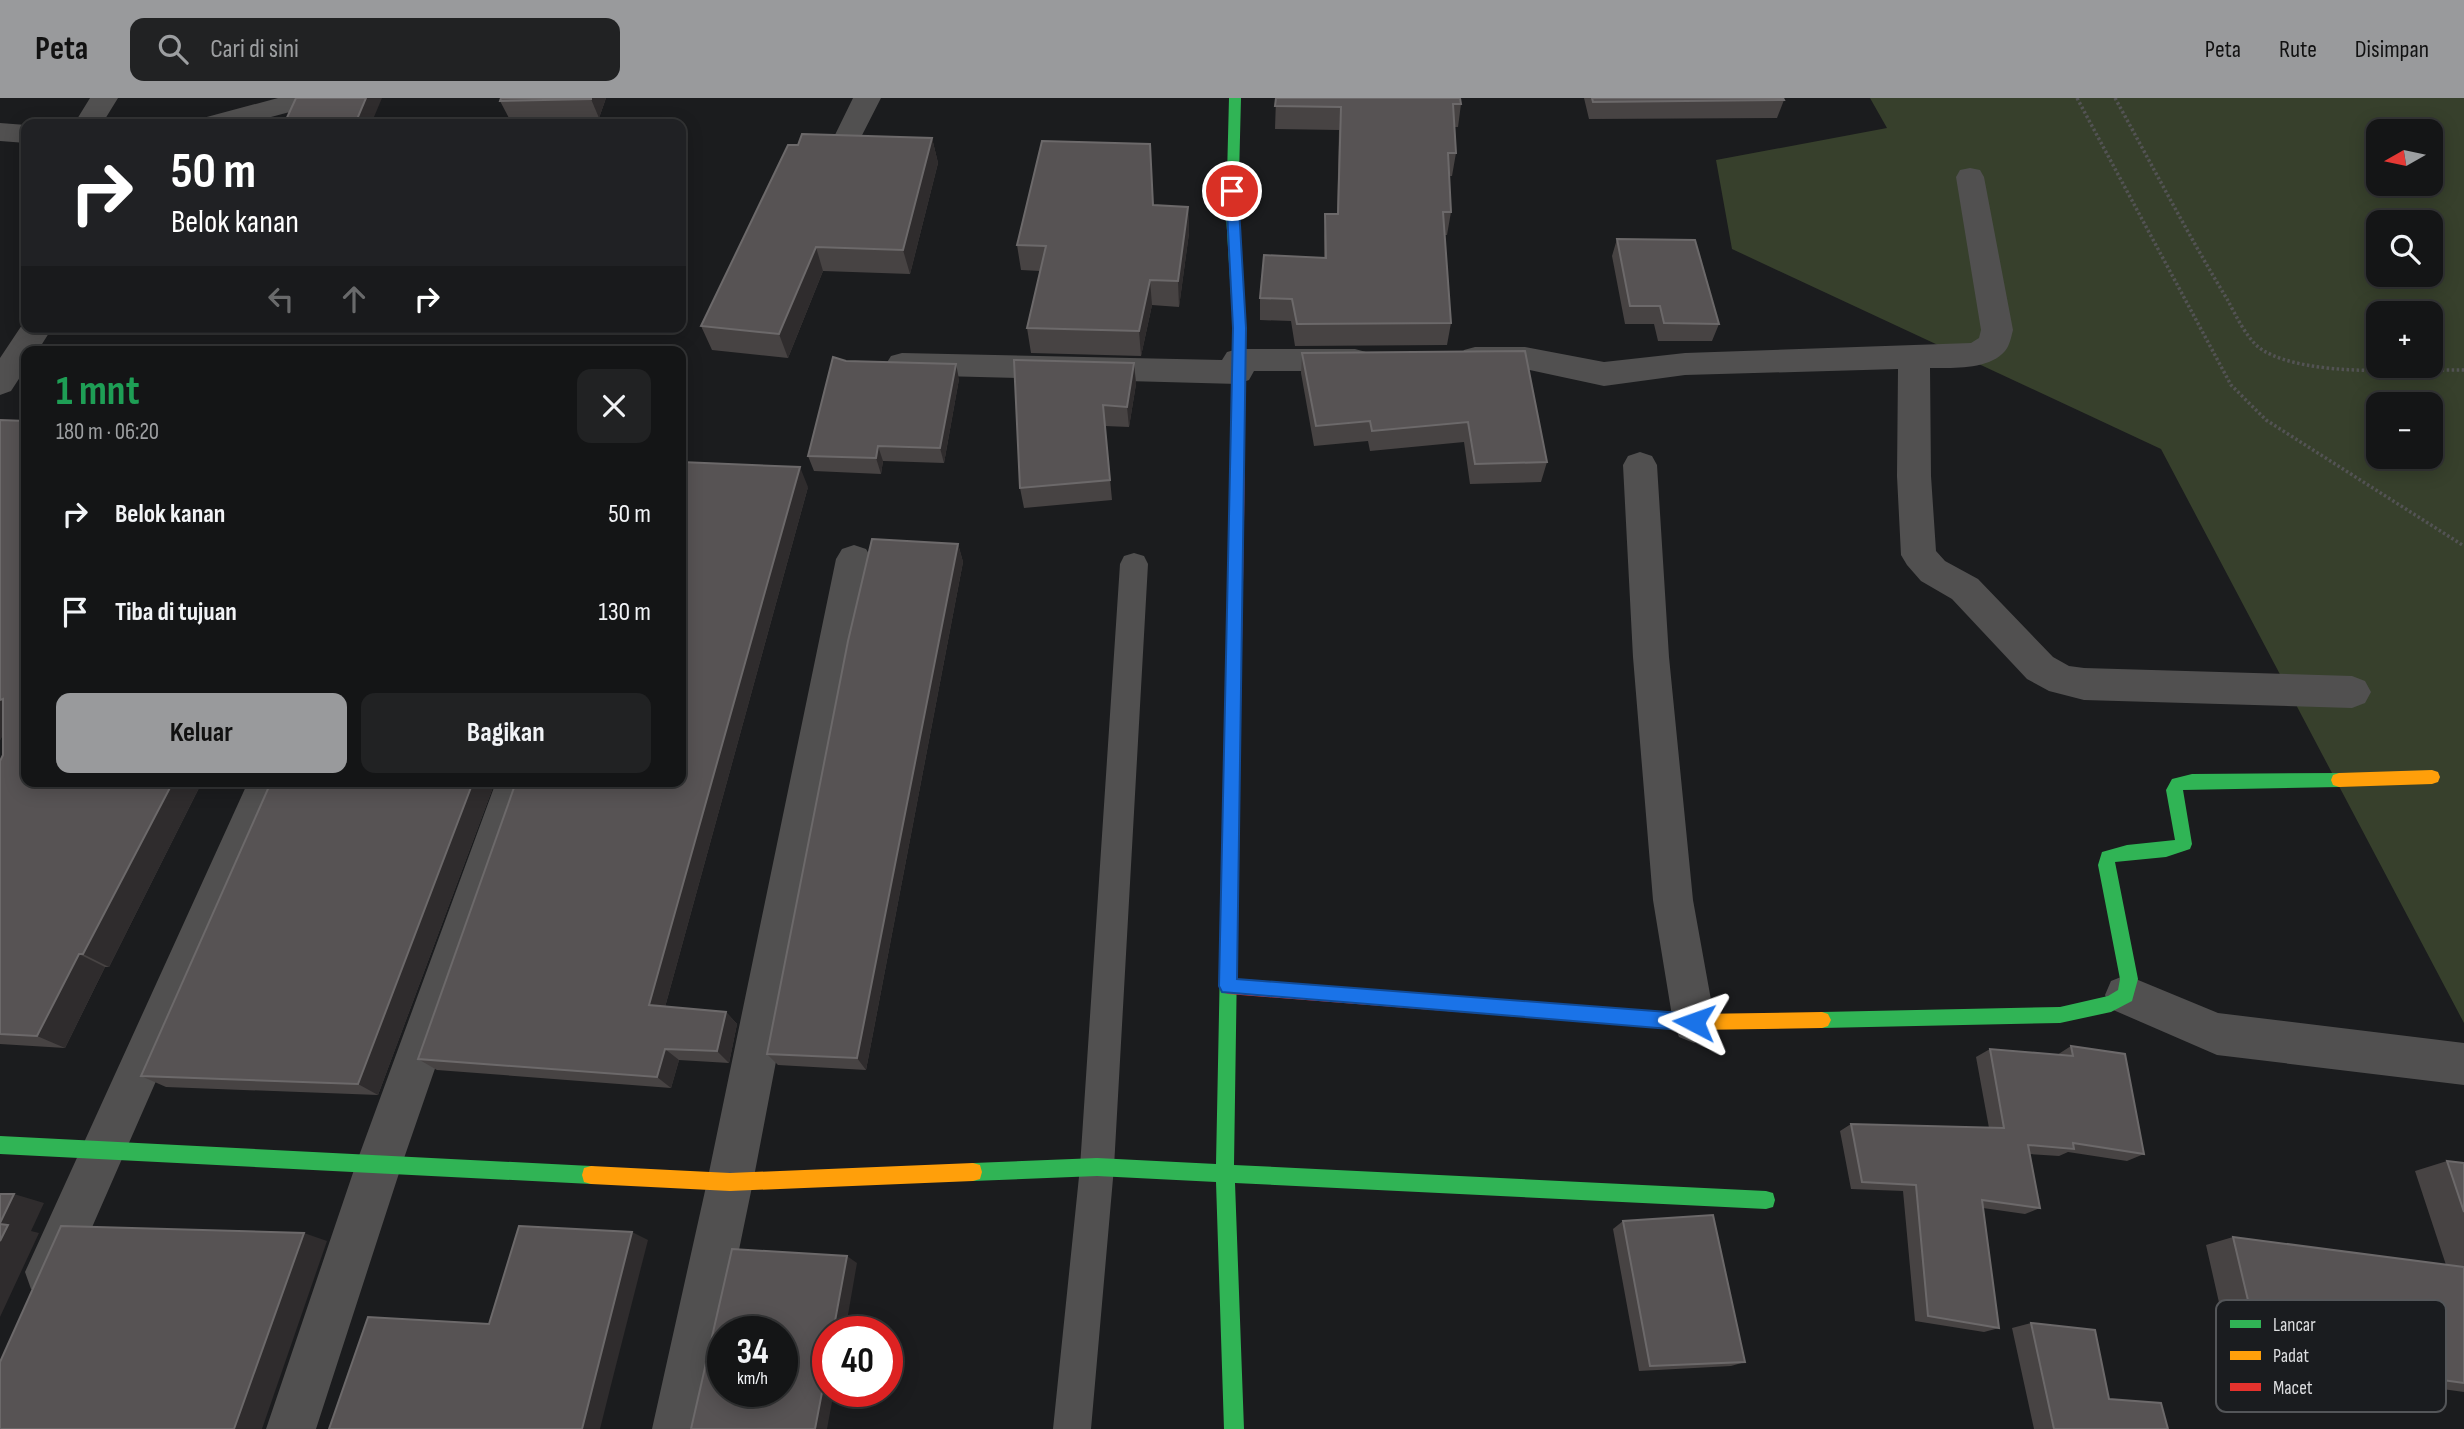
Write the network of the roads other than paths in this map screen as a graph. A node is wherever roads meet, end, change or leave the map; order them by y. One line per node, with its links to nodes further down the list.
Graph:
1 (104, 98): 5 (street)
2 (867, 98): 9 (street)
3 (1235, 98): 18 (street)
4 (301, 108): 6 (street)
5 (91, 119)
6 (240, 119)
7 (0, 132): 8 (street)
8 (21, 134)
9 (846, 141)
10 (1970, 177): 14 (street)
11 (33, 333): 12 (street)
12 (24, 346)
13 (21, 351): 19 (street)
14 (1914, 358): 15 (street); 23 (street)
15 (1444, 359)
16 (1389, 360): 18 (street)
17 (879, 364): 18 (street)
18 (1238, 366): 27 (street)
19 (0, 383)
20 (1640, 465): 29 (street)
21 (854, 559): 36 (street)
22 (1134, 564): 34 (lane)
23 (2352, 692)
24 (2432, 777): 28 (street)
25 (266, 787): 32 (street)
26 (513, 787): 33 (street)
27 (1228, 986): 29 (street); 35 (street)
28 (2126, 995): 29 (street); 30 (street)
29 (1694, 1022)
30 (2464, 1064)
31 (0, 1145): 32 (street)
32 (104, 1151): 33 (street); 38 (street)
33 (379, 1164): 36 (street); 39 (street)
34 (1097, 1167): 35 (street); 36 (street); 41 (lane)
35 (1225, 1175): 37 (street); 42 (street)
36 (730, 1182): 40 (street)
37 (1766, 1200)
38 (29, 1315)
39 (291, 1429)
40 (677, 1429)
41 (1072, 1429)
42 (1234, 1429)

